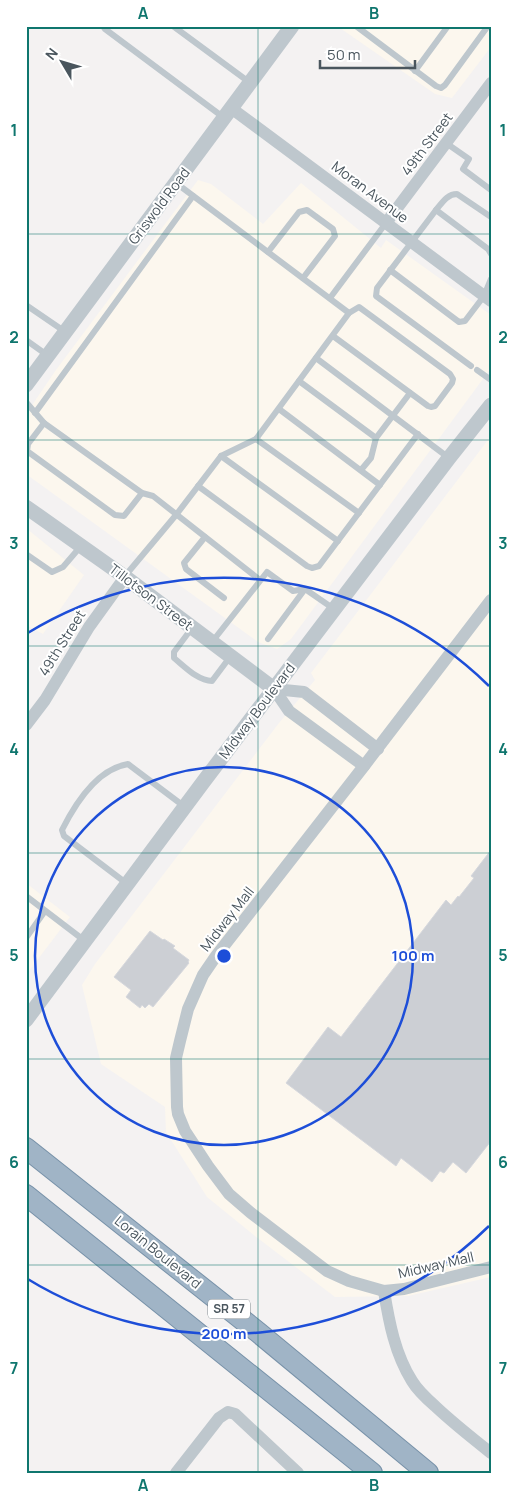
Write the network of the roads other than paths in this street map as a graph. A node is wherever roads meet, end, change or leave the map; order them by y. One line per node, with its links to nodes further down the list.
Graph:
1 (103, 26): 10 (lane)
2 (173, 26): 8 (lane)
3 (292, 26): 8 (street, Griswold Road)
4 (356, 26): 7 (lane)
5 (448, 26): 7 (lane)
6 (488, 26): 7 (lane)
7 (415, 71)
8 (250, 83): 10 (street, Griswold Road)
9 (491, 83): 11 (street, 49th Street)
10 (228, 113): 12 (street, Griswold Road); 17 (street, Moran Avenue)
11 (446, 143): 13 (lane); 17 (street, 49th Street)
12 (176, 184): 14 (lane); 28 (street, Griswold Road)
13 (491, 190)
14 (193, 196): 19 (lane); 42 (lane)
15 (436, 210): 16 (lane); 18 (lane); 20 (lane)
16 (491, 217)
17 (386, 223): 18 (street, Moran Avenue); 24 (lane)
18 (412, 242): 21 (lane); 25 (street, Moran Avenue)
19 (268, 252): 22 (lane); 22 (lane)
20 (491, 254)
21 (390, 270): 25 (lane); 33 (lane)
22 (303, 278): 24 (lane)
23 (491, 279): 25 (lane)
24 (330, 298): 27 (lane)
25 (488, 298)
26 (26, 305): 28 (lane)
27 (349, 313): 29 (lane); 38 (lane)
28 (66, 332): 31 (street, Griswold Road)
29 (332, 336): 32 (lane); 38 (lane)
30 (26, 340): 31 (lane)
31 (48, 356): 37 (street, Griswold Road)
32 (316, 358): 36 (lane); 43 (lane)
33 (471, 366)
34 (477, 370): 35 (lane)
35 (491, 380)
36 (299, 381): 41 (lane); 46 (lane)
37 (26, 385)
38 (410, 393): 43 (lane)
39 (26, 402): 42 (lane)
40 (491, 405): 49 (street, Midway Boulevard)
41 (279, 409): 47 (lane); 50 (lane)
42 (35, 413): 44 (lane)
43 (393, 416): 45 (lane); 46 (lane)
44 (44, 423): 53 (lane); 53 (lane)
45 (418, 434): 49 (lane); 51 (lane)
46 (376, 438): 50 (lane)
47 (256, 439): 48 (lane); 55 (lane)
48 (221, 456): 52 (lane); 58 (lane)
49 (449, 458): 66 (street, Midway Boulevard)
50 (361, 470): 51 (lane)
51 (380, 484): 55 (lane)
52 (198, 486): 56 (lane); 58 (lane)
53 (142, 493): 56 (lane)
54 (26, 507): 59 (street, Tillotson Street)
55 (359, 513): 58 (lane)
56 (176, 515): 57 (lane); 61 (lane)
57 (204, 537): 62 (lane); 64 (lane)
58 (338, 541)
59 (81, 546): 60 (lane); 61 (street, Tillotson Street)
60 (26, 554)
61 (125, 577): 67 (street, Tillotson Street); 72 (street, 49th Street)
62 (260, 580): 63 (lane); 69 (lane)
63 (305, 589): 66 (lane); 68 (lane)
64 (224, 598)
65 (491, 600): 73 (street, Midway Mall)
66 (335, 609): 71 (street, Midway Boulevard)
67 (192, 628): 69 (street, Tillotson Street); 70 (lane)
68 (268, 639)
69 (212, 642): 70 (street, Tillotson Street)
70 (230, 657): 71 (street, Tillotson Street)
71 (274, 689): 73 (street); 74 (street, Tillotson Street); 75 (street, Midway Boulevard)
72 (26, 725)
73 (378, 749): 74 (street, Midway Mall)
74 (364, 766): 85 (street, Midway Mall)
75 (185, 807): 76 (street, Midway Boulevard); 76 (lane)
76 (127, 884): 80 (street, Midway Boulevard)
77 (26, 896): 78 (lane)
78 (45, 911): 79 (lane); 80 (lane)
79 (26, 938)
80 (85, 941): 81 (street, Midway Boulevard)
81 (26, 1020)
82 (26, 1148): 90 (highway, Lorain Boulevard / SR 57)
83 (26, 1196): 89 (highway, SR 57)
84 (491, 1267): 85 (street, Midway Mall)
85 (384, 1291): 86 (street)
86 (491, 1453)
87 (176, 1473): 88 (street)
88 (298, 1473)
89 (372, 1473)
90 (428, 1473)

